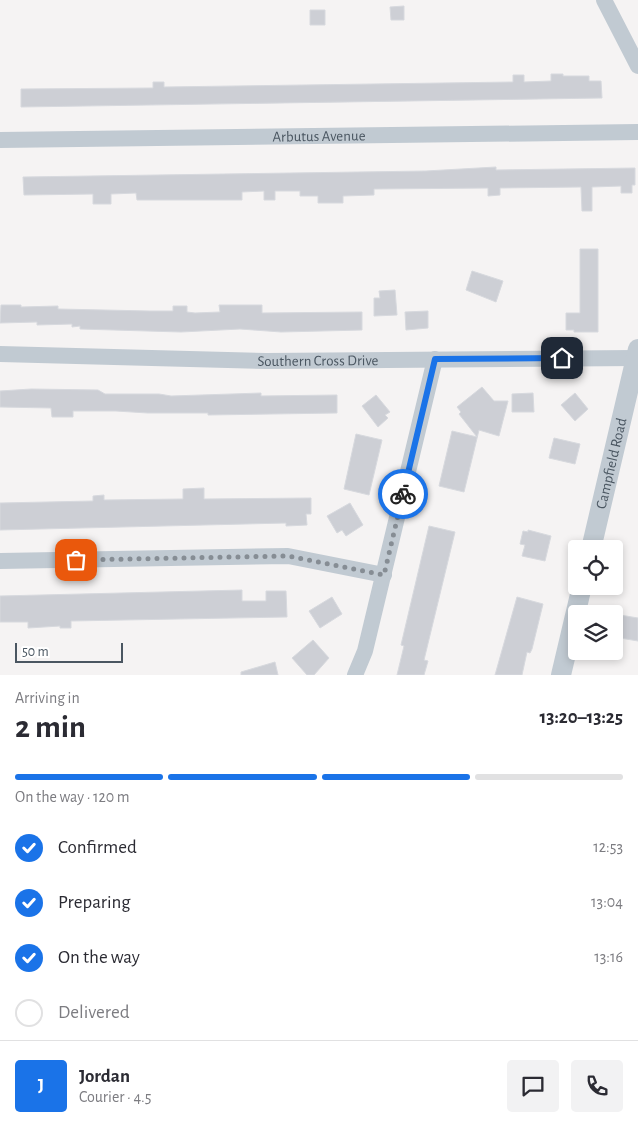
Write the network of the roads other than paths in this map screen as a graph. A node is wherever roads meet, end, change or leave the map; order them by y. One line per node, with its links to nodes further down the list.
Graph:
1 (604, 0): 2 (street)
2 (638, 66)
3 (638, 132): 4 (street, Arbutus Avenue)
4 (0, 140)
5 (0, 354): 7 (street, Southern Cross Drive)
6 (637, 354): 7 (street, Southern Cross Drive); 8 (street, Campfield Road)
7 (435, 359): 10 (street)
8 (593, 540)
9 (0, 561): 10 (street)
10 (384, 575): 12 (street)
11 (580, 595): 13 (street)
12 (355, 675)
13 (560, 675)

